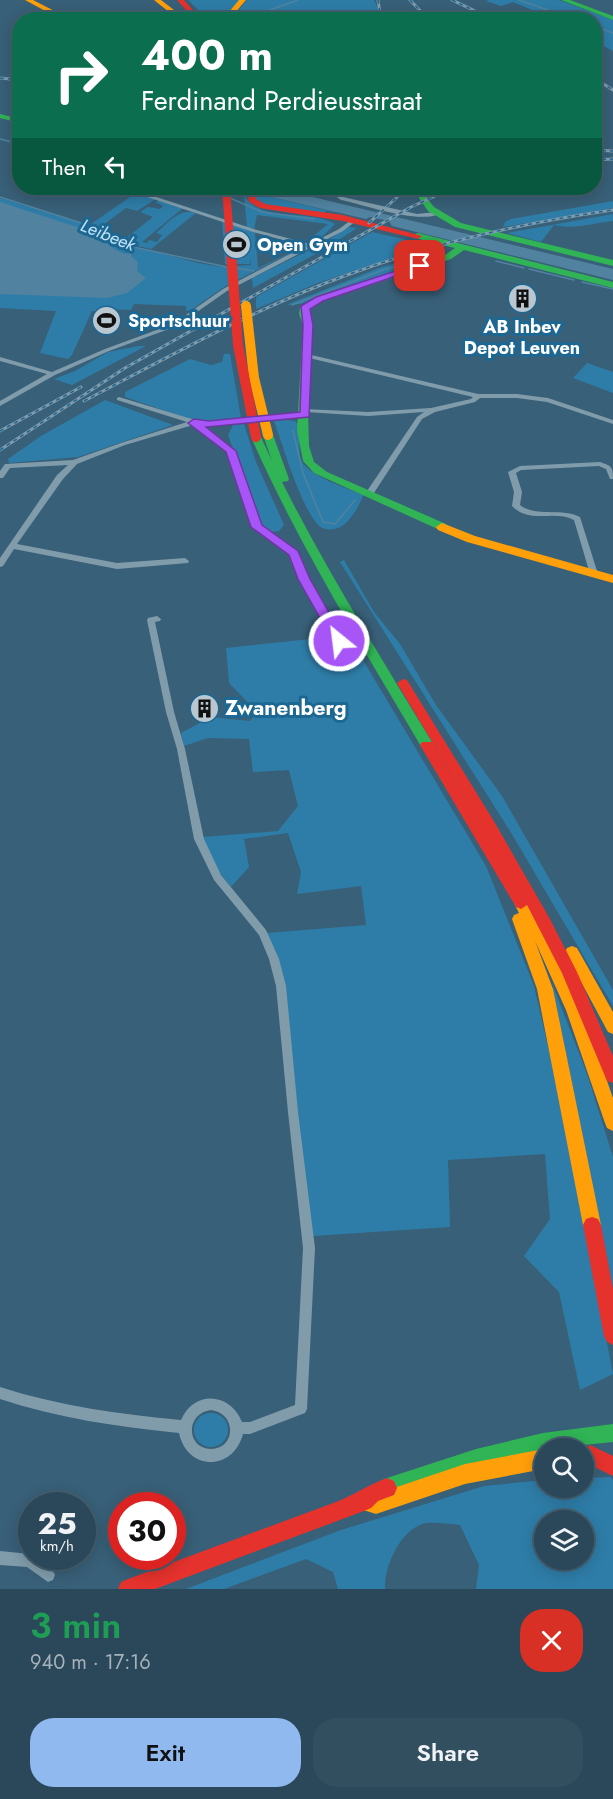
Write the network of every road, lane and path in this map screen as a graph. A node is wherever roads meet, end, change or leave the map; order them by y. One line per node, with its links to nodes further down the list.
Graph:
1 (30, 0): 7 (main road)
2 (157, 0): 8 (main road)
3 (171, 0): 9 (main road)
4 (180, 0): 10 (main road)
5 (243, 0): 11 (main road)
6 (571, 1): 12 (main road)
7 (53, 12)
8 (173, 12)
9 (182, 12)
10 (192, 12)
11 (232, 12)
12 (598, 12)
13 (147, 195): 23 (street)
14 (225, 195): 37 (main road, bridge)
15 (238, 195): 37 (main road, bridge)
16 (251, 195): 22 (main road)
17 (340, 195): 21 (street)
18 (353, 195): 20 (street)
19 (423, 195): 21 (main road)
20 (386, 205)
21 (436, 214): 25 (main road)
22 (351, 222): 23 (street); 24 (main road)
23 (311, 246): 29 (street)
24 (461, 248): 26 (main road); 27 (main road)
25 (613, 262)
26 (613, 285)
27 (307, 356): 30 (street); 34 (main road)
28 (0, 358): 29 (street)
29 (53, 374): 32 (street)
30 (478, 396): 33 (street); 35 (street)
31 (118, 399): 36 (street)
32 (0, 404)
33 (433, 410): 34 (street); 41 (street)
34 (305, 413): 36 (street); 41 (main road)
35 (613, 422)
36 (194, 423): 38 (street); 48 (street)
37 (262, 436): 49 (main road); 50 (main road)
38 (74, 462): 39 (street); 42 (street)
39 (0, 476)
40 (613, 477): 45 (street)
41 (369, 494): 45 (main road)
42 (13, 546): 43 (street); 44 (street)
43 (185, 561)
44 (0, 564)
45 (594, 574): 46 (main road)
46 (613, 579)
47 (157, 619): 57 (street)
48 (339, 641)
49 (501, 841): 51 (main road); 52 (main road)
50 (494, 855): 53 (main road); 54 (main road)
51 (613, 1027)
52 (613, 1076)
53 (613, 1123)
54 (613, 1336)
55 (0, 1393): 56 (street)
56 (186, 1428): 57 (street); 57 (street)
57 (236, 1428)
58 (613, 1433): 59 (main road)
59 (589, 1438)
60 (534, 1449): 66 (main road)
61 (613, 1453): 62 (main road)
62 (594, 1454)
63 (594, 1459): 65 (main road)
64 (534, 1462): 66 (main road)
65 (613, 1467)
66 (364, 1501): 69 (main road)
67 (0, 1558): 68 (street)
68 (48, 1575)
69 (128, 1589)

